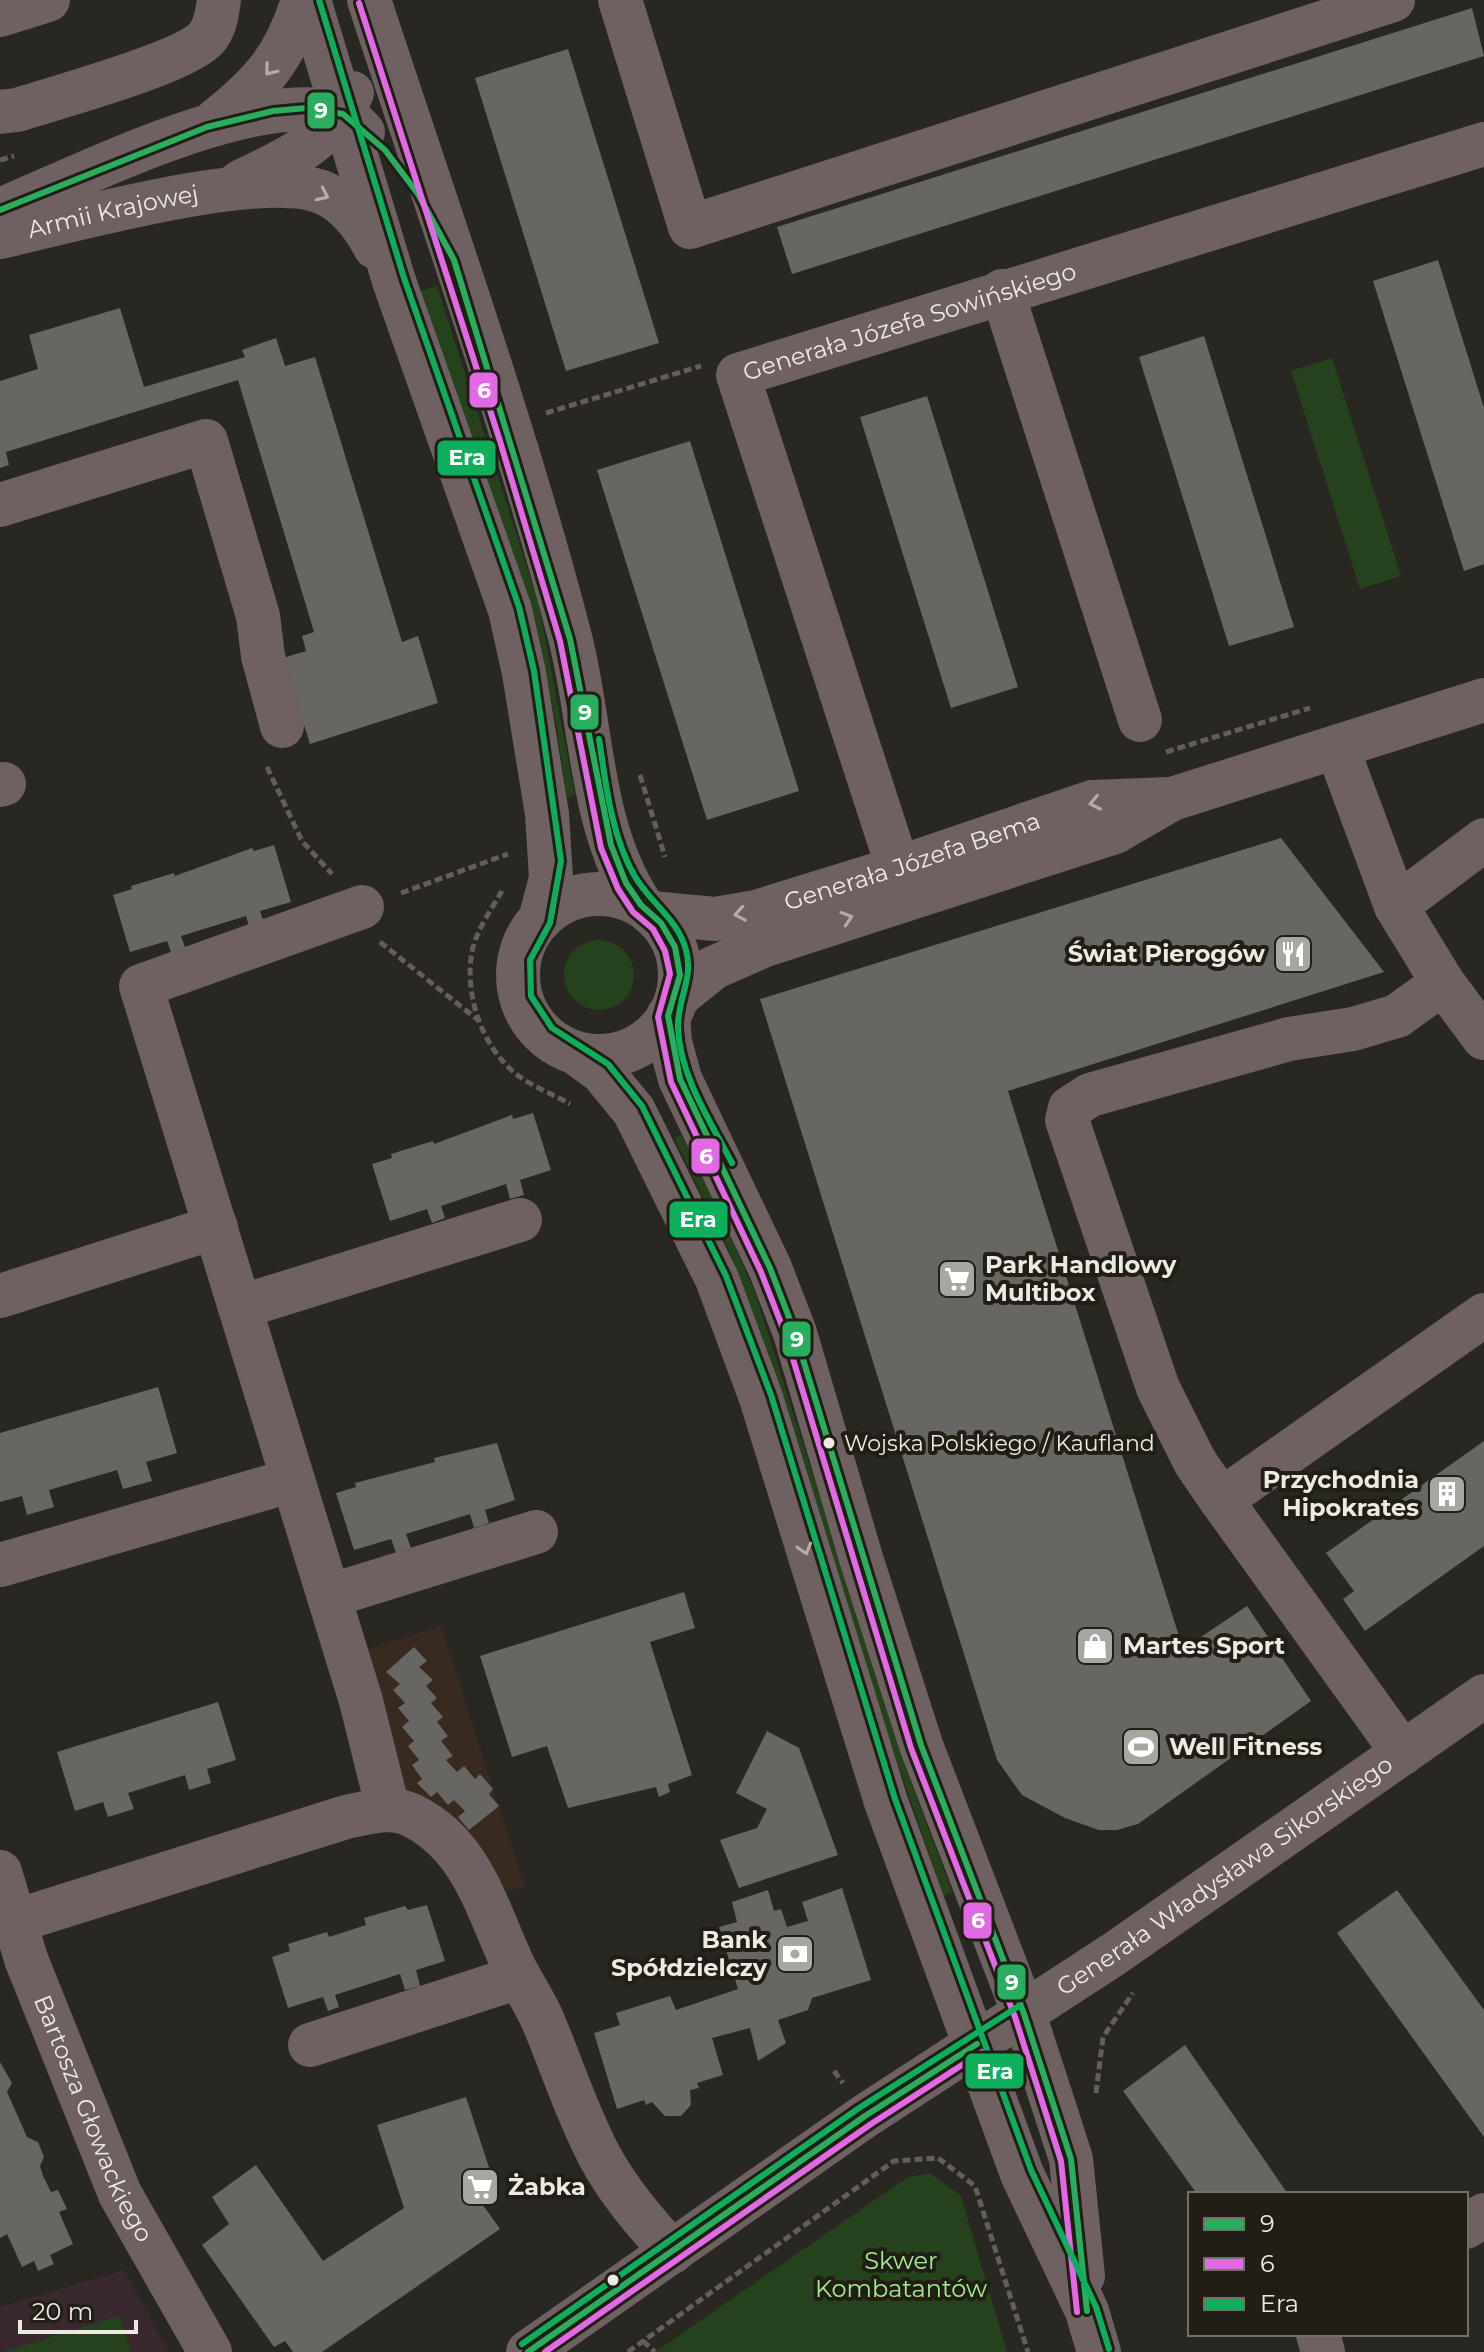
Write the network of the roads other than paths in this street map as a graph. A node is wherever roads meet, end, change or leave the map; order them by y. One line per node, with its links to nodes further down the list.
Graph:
1 (48, 0): 8 (street)
2 (219, 0): 9 (street)
3 (306, 0): 10 (street); 11 (street, Armii Krajowej, one-way to 11)
4 (362, 0): 10 (street, Armii Krajowej)
5 (369, 0): 16 (street)
6 (620, 0): 7 (street)
7 (1393, 0)
8 (0, 15)
9 (0, 112)
10 (343, 114): 11 (street, Armii Krajowej); 13 (street, Armii Krajowej); 16 (street); 17 (street)
11 (207, 127): 14 (street, Armii Krajowej)
12 (1484, 144): 18 (street, Generała Józefa Sowińskiego)
13 (227, 188): 15 (street, Armii Krajowej); 17 (street, Armii Krajowej, one-way to 17)
14 (0, 210)
15 (0, 237)
16 (454, 260): 29 (street)
17 (394, 281): 30 (street)
18 (1002, 291): 21 (street); 26 (street, Generała Józefa Sowińskiego)
19 (0, 505): 22 (street)
20 (1484, 700): 23 (street, Generała Józefa Bema)
21 (1140, 720)
22 (282, 726)
23 (1337, 747): 24 (street, Generała Józefa Bema); 27 (street)
24 (1172, 799): 26 (street, Generała Józefa Bema, one-way to 26); 32 (street, Generała Józefa Bema, one-way to 24)
25 (1484, 840): 27 (street)
26 (898, 868): 29 (street, Generała Józefa Bema, one-way to 29)
27 (1396, 906): 31 (street)
28 (362, 907): 36 (street)
29 (646, 909): 30 (street); 32 (street)
30 (540, 920): 34 (street)
31 (1443, 983): 33 (street); 41 (street)
32 (672, 1007): 34 (street); 51 (street)
33 (1484, 1038)
34 (576, 1053): 52 (street, one-way to 52)
35 (520, 1220): 38 (street)
36 (216, 1227): 37 (street); 38 (street)
37 (0, 1296)
38 (240, 1307): 40 (street)
39 (1484, 1315): 41 (street)
40 (293, 1480): 43 (street); 44 (street)
41 (1221, 1500): 46 (street)
42 (536, 1532): 44 (street)
43 (0, 1565)
44 (329, 1596): 47 (street)
45 (1484, 1696): 46 (street, Generała Władysława Sikorskiego)
46 (1403, 1753): 51 (street, Generała Władysława Sikorskiego)
47 (388, 1809): 49 (street); 50 (street)
48 (0, 1872): 49 (street, Bartosza Głowackiego)
49 (8, 1924): 56 (street, Bartosza Głowackiego)
50 (519, 1977): 53 (street); 54 (street)
51 (1024, 2014): 52 (street, Generała Władysława Sikorskiego); 55 (street)
52 (977, 2044): 54 (street, Generała Władysława Sikorskiego); 55 (street)
53 (310, 2045)
54 (672, 2252): 57 (street, Generała Władysława Sikorskiego)
55 (1087, 2311): 58 (street)
56 (210, 2352)
57 (528, 2352)
58 (1099, 2352)

